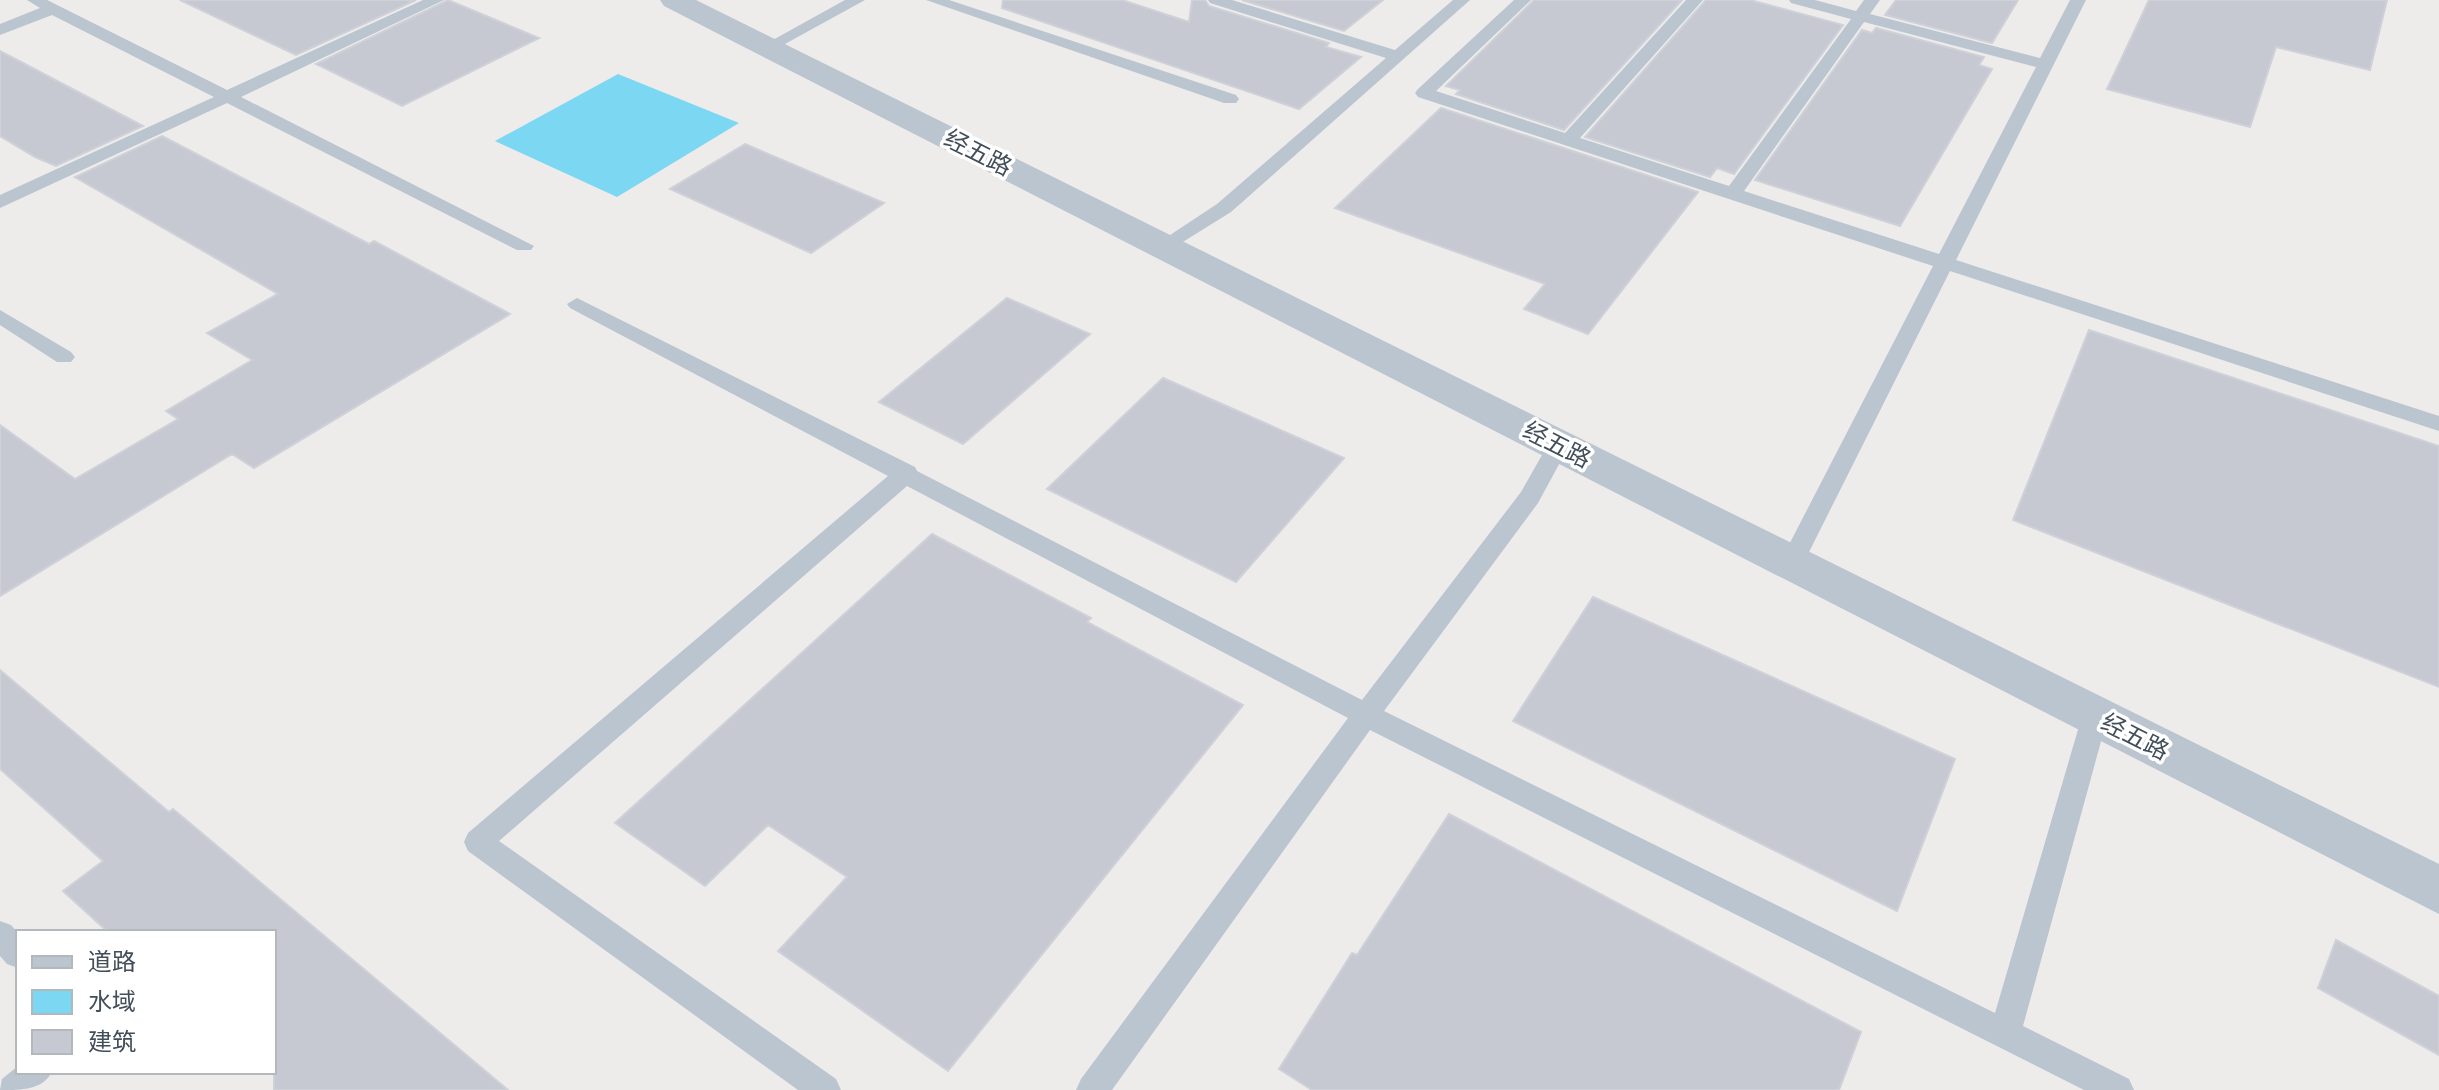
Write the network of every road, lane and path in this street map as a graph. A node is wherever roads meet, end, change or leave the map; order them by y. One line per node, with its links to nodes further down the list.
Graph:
1 (35, 0): 13 (lane)
2 (436, 0): 19 (lane)
3 (674, 0): 16 (street, 经五路)
4 (857, 0): 16 (lane)
5 (934, 0): 20 (lane)
6 (1216, 0): 17 (lane)
7 (1462, 0): 17 (lane)
8 (1523, 0): 21 (lane)
9 (1695, 0): 21 (lane)
10 (1797, 0): 14 (lane)
11 (1872, 0): 14 (lane)
12 (2078, 0): 18 (lane)
13 (52, 9): 15 (lane); 19 (lane)
14 (1860, 17): 18 (lane); 22 (lane)
15 (0, 30)
16 (768, 47): 25 (street, 经五路)
17 (1397, 56): 25 (lane)
18 (2045, 64): 26 (lane)
19 (227, 96): 23 (lane); 24 (lane)
20 (1230, 99)
21 (1568, 140): 22 (lane)
22 (1733, 194): 26 (lane)
23 (0, 202)
24 (524, 246)
25 (1165, 247): 31 (street, 经五路)
26 (1944, 263): 30 (lane); 33 (lane)
27 (577, 304): 32 (lane)
28 (0, 316): 29 (lane)
29 (64, 357)
30 (2439, 424)
31 (1558, 446): 33 (street, 经五路); 34 (lane)
32 (907, 473): 34 (lane); 42 (lane)
33 (1791, 564): 35 (street, 经五路)
34 (1366, 715): 39 (lane); 43 (lane)
35 (2095, 716): 36 (street, 经五路); 39 (lane)
36 (2439, 890)
37 (0, 935): 38 (lane)
38 (16, 952)
39 (2005, 1033): 44 (lane)
40 (33, 1074): 41 (lane)
41 (13, 1090)
42 (825, 1090)
43 (1092, 1090)
44 (2118, 1090)

